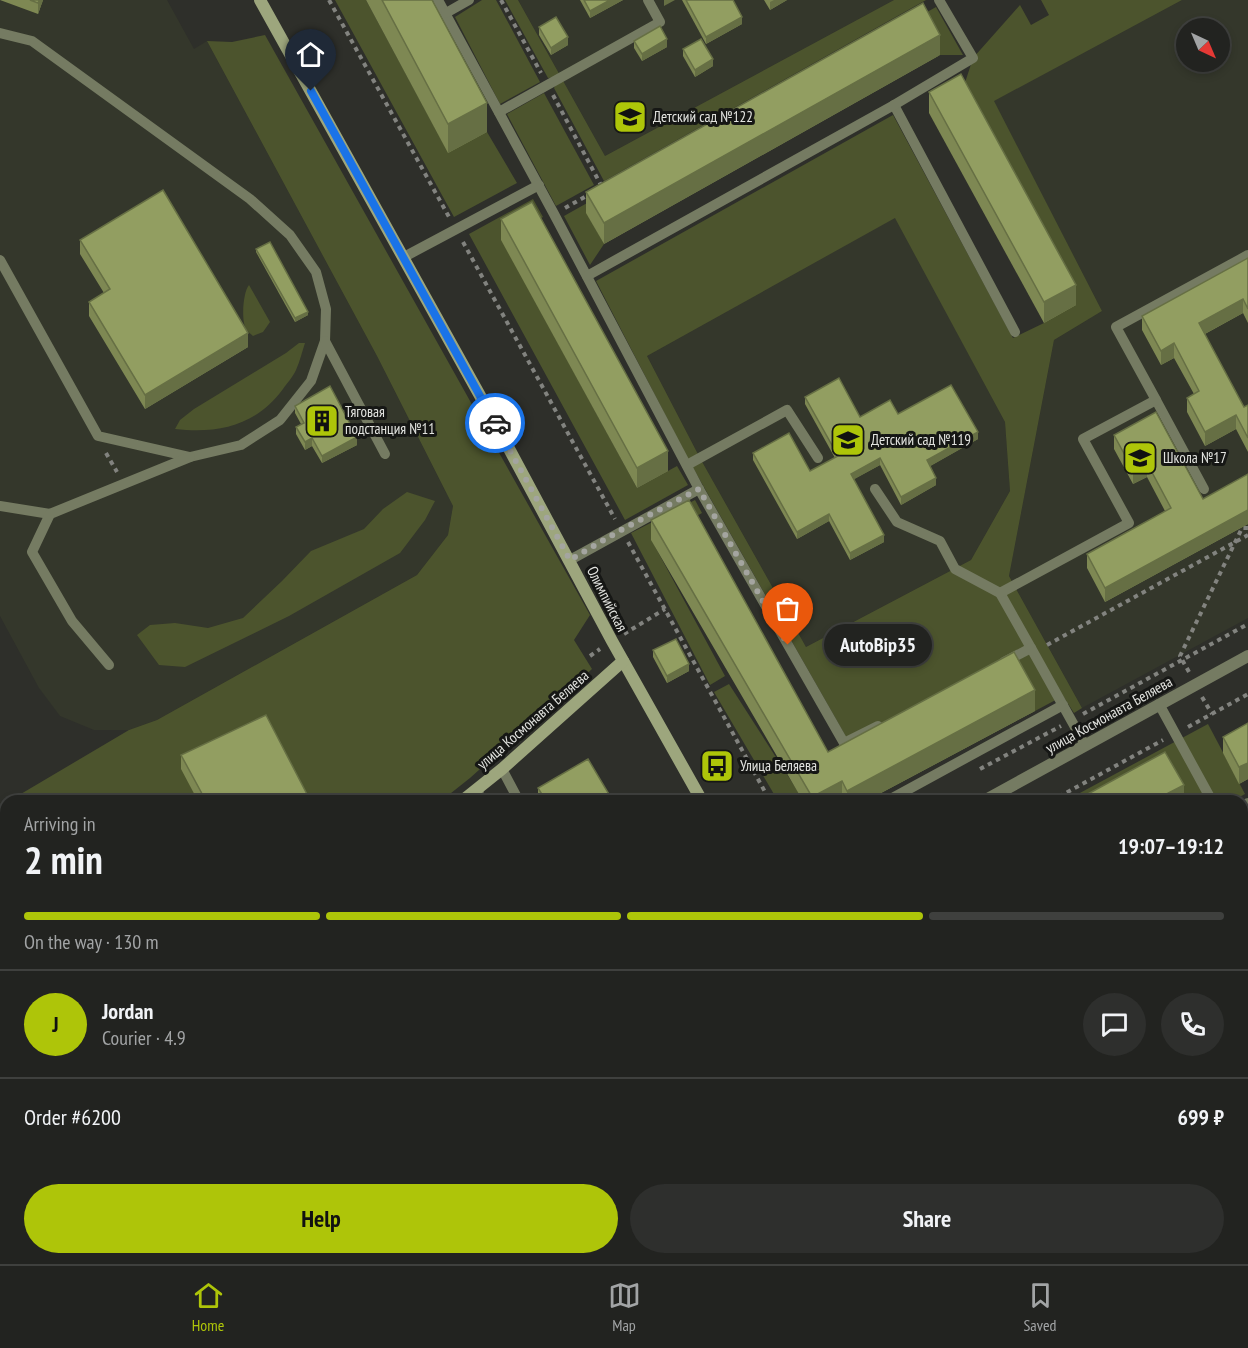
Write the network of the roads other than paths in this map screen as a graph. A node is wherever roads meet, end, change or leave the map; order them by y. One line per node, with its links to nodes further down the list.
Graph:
1 (260, 0): 12 (main road, Олимпийская)
2 (438, 0): 6 (lane)
3 (469, 0): 6 (lane)
4 (648, 0): 9 (lane)
5 (939, 0): 8 (lane)
6 (446, 13): 9 (lane)
7 (0, 33): 16 (lane)
8 (894, 105): 14 (lane); 15 (lane)
9 (499, 112): 10 (lane)
10 (539, 185): 12 (lane); 14 (lane)
11 (1248, 255): 17 (lane)
12 (404, 257): 27 (main road, Олимпийская)
13 (0, 260): 19 (lane)
14 (587, 276): 21 (lane)
15 (1015, 332)
16 (325, 341): 18 (lane); 19 (lane)
17 (1156, 400): 24 (lane); 28 (lane)
18 (385, 454)
19 (190, 457): 26 (lane)
20 (818, 458): 21 (lane)
21 (687, 465): 22 (lane)
22 (699, 489): 27 (lane); 36 (lane)
23 (875, 489): 28 (lane)
24 (1204, 489)
25 (0, 506): 26 (lane)
26 (50, 514): 32 (lane)
27 (570, 560): 31 (main road, Олимпийская)
28 (1000, 593): 29 (lane)
29 (1031, 648): 33 (lane); 35 (lane)
30 (1248, 656): 34 (street, улица Космонавта Беляева)
31 (623, 661): 38 (main road, улица Космонавта Беляева); 43 (main road, Олимпийская)
32 (109, 665)
33 (990, 669)
34 (1159, 704): 37 (street, улица Космонавта Беляева); 46 (lane)
35 (1063, 705): 37 (lane); 44 (lane)
36 (886, 722)
37 (1085, 745): 45 (street, улица Космонавта Беляева)
38 (502, 769): 39 (main road, улица Космонавта Беляева); 42 (lane)
39 (479, 787): 40 (main road, улица Космонавта Беляева); 41 (lane)
40 (469, 795)
41 (478, 795)
42 (516, 795)
43 (699, 795)
44 (898, 795)
45 (995, 795)
46 (1209, 795)

